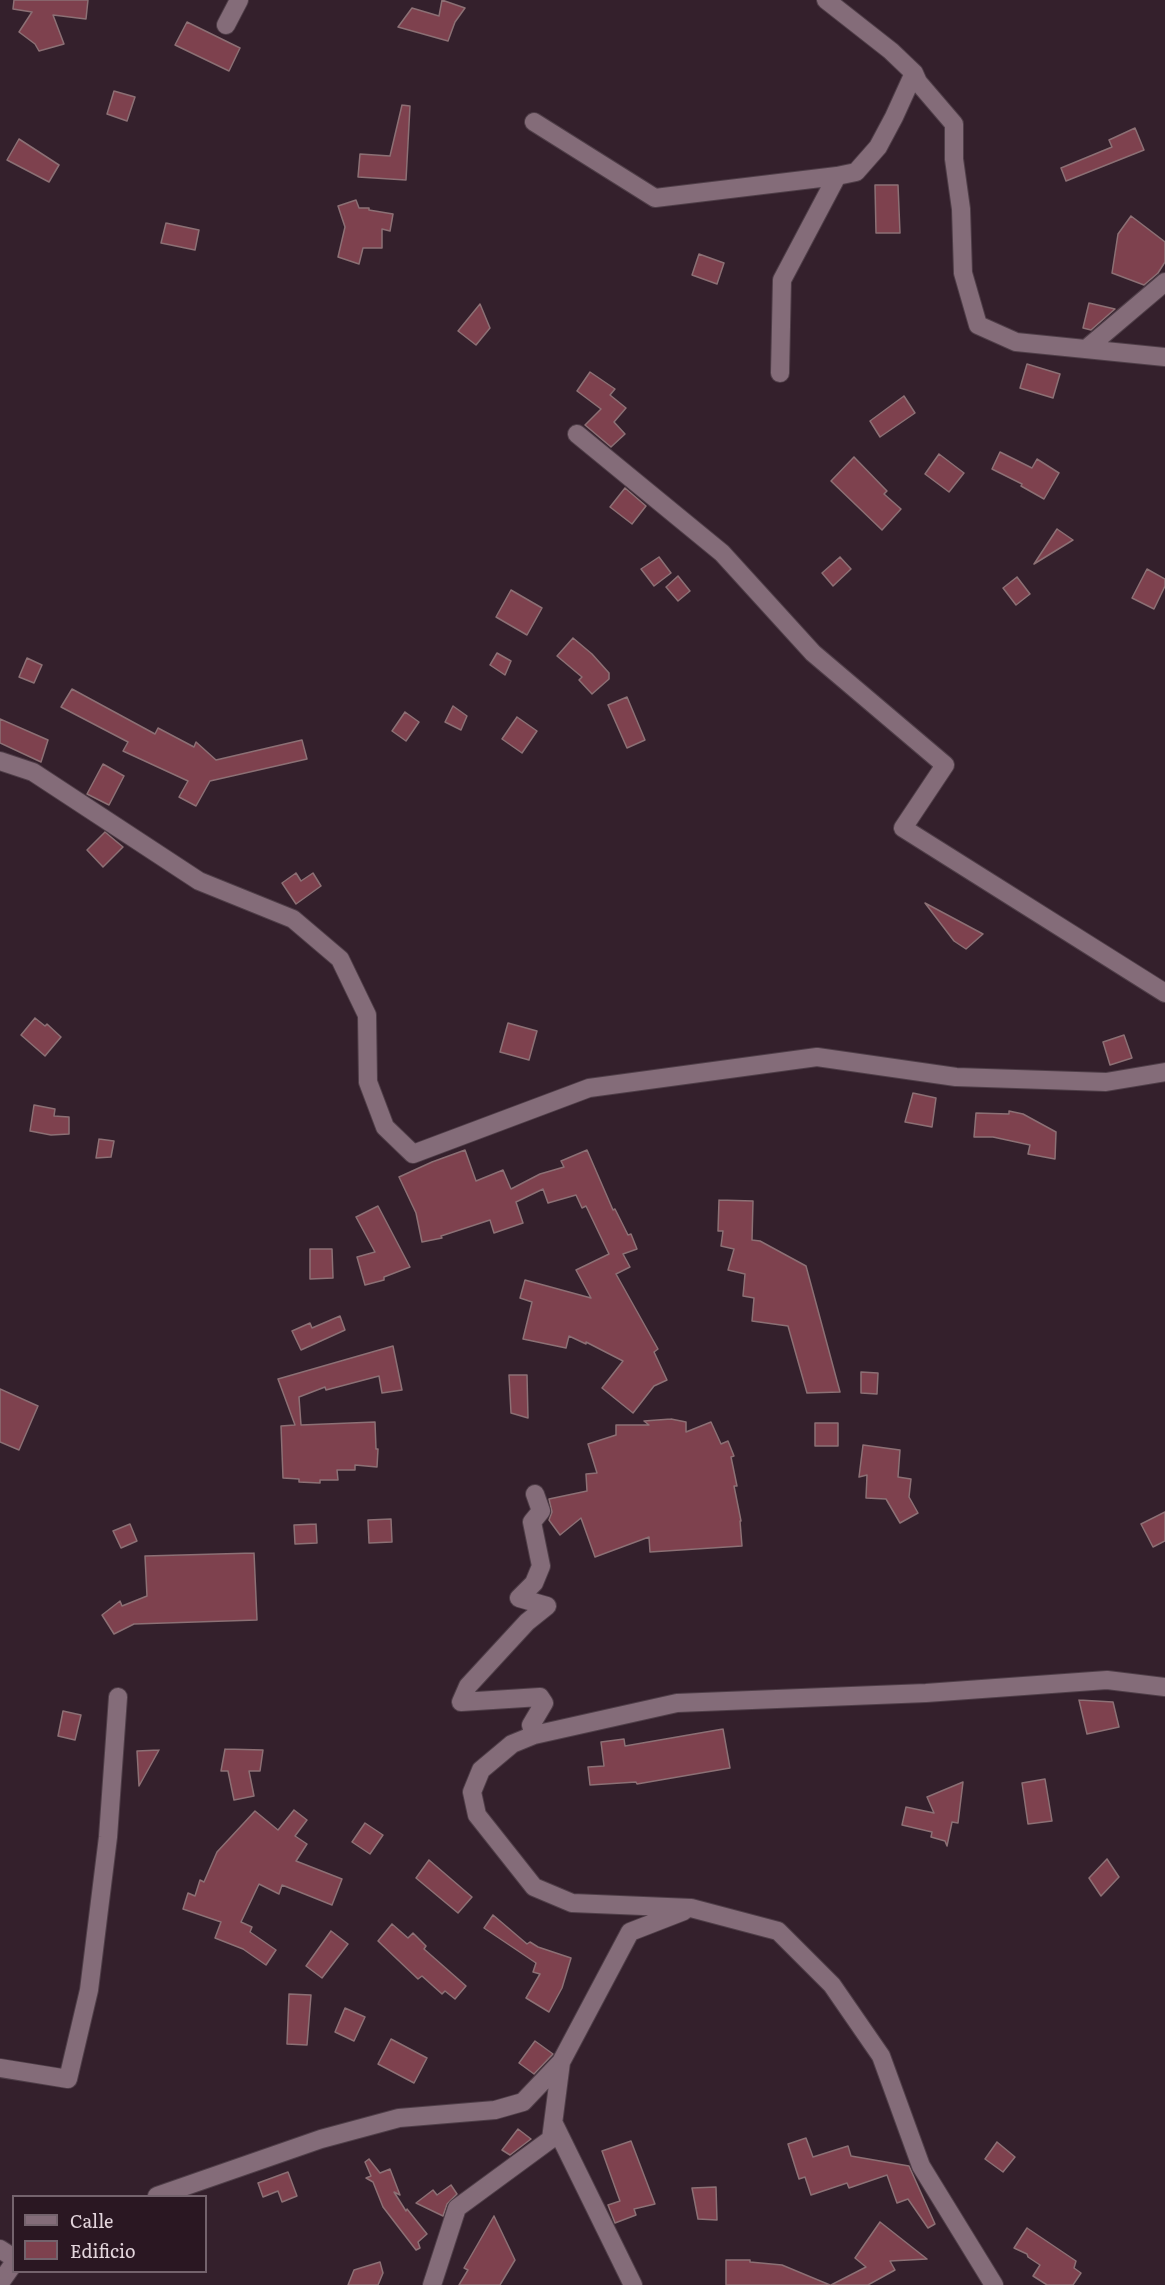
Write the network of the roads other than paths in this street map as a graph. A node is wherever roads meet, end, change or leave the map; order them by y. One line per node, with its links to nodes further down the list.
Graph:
1 (239, 0): 3 (street)
2 (826, 0): 4 (street)
3 (226, 25)
4 (914, 73): 6 (street); 8 (street)
5 (534, 122): 6 (street)
6 (837, 177): 10 (street)
7 (1165, 282): 8 (street)
8 (1086, 349): 9 (street)
9 (1165, 357)
10 (780, 373)
11 (577, 434): 13 (street)
12 (0, 761): 14 (street)
13 (1165, 993)
14 (1165, 1072)
15 (535, 1494): 18 (street)
16 (1165, 1687): 18 (street)
17 (118, 1697): 21 (street)
18 (534, 1735): 19 (street)
19 (691, 1908): 20 (street); 28 (street)
20 (561, 2062): 22 (street); 23 (street)
21 (0, 2068)
22 (554, 2124): 26 (street); 27 (street)
23 (160, 2195)
24 (12, 2266): 25 (street)
25 (0, 2283)
26 (432, 2285)
27 (633, 2285)
28 (994, 2285)

